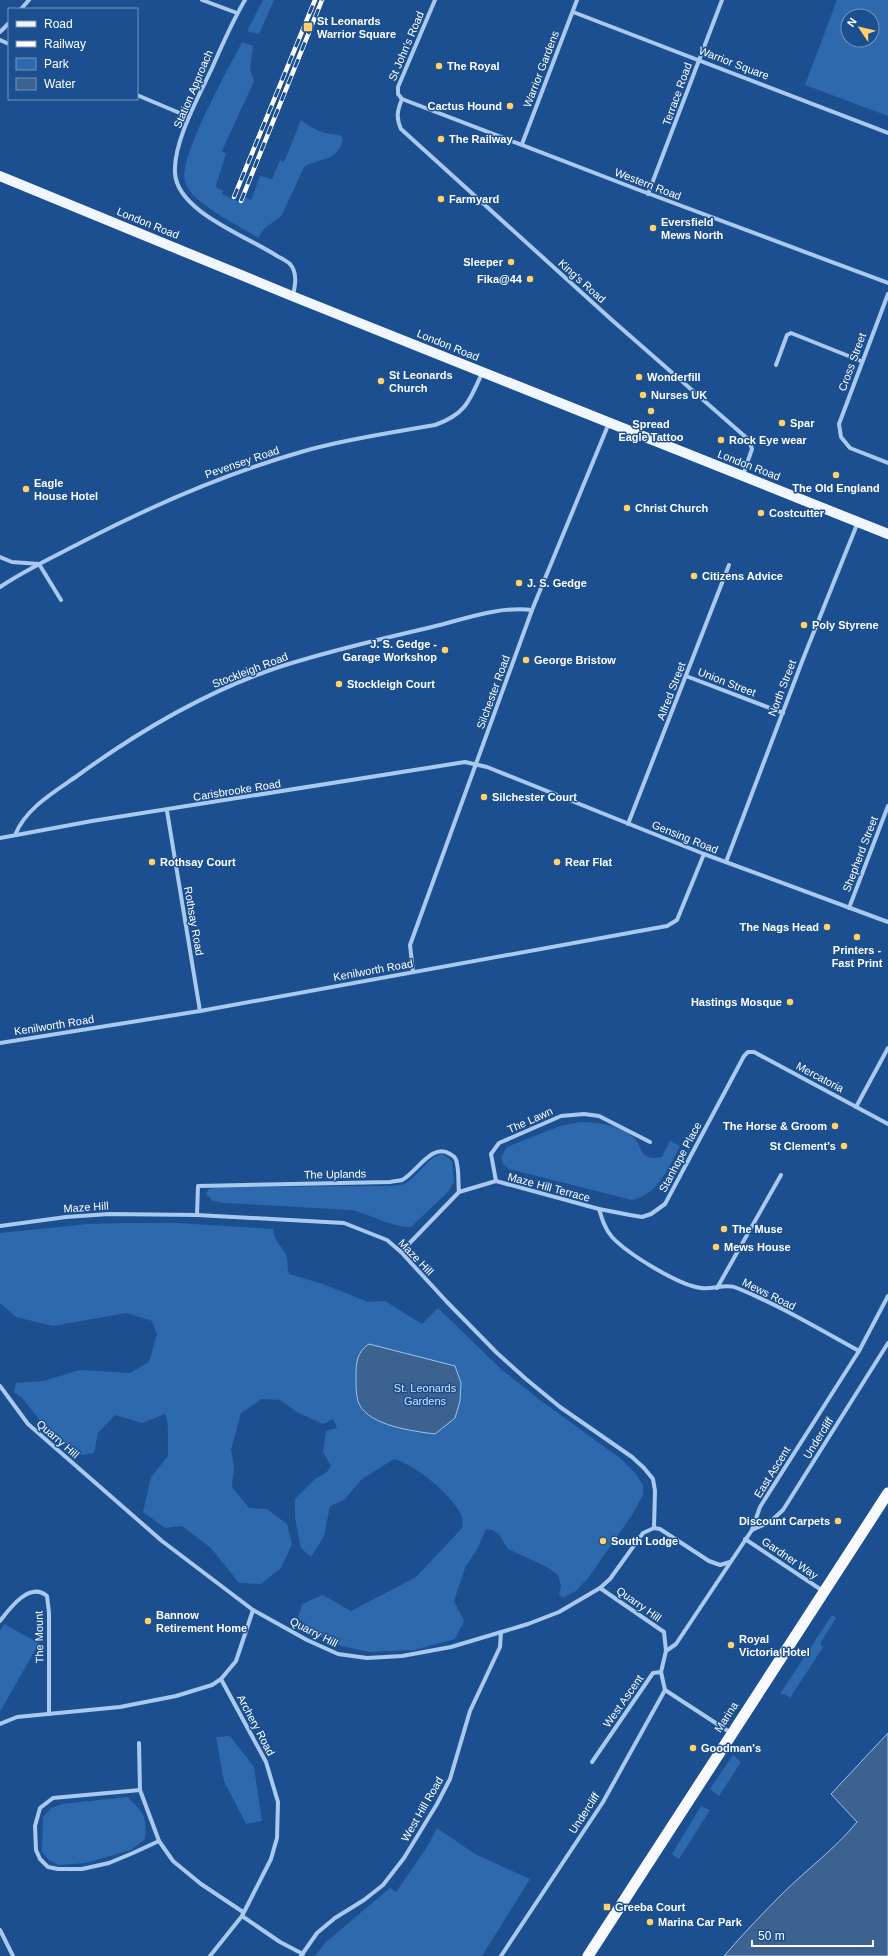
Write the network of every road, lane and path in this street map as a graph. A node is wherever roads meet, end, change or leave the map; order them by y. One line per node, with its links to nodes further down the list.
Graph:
1 (29, 0): 7 (street)
2 (202, 0): 9 (street)
3 (245, 0): 9 (street, Station Approach)
4 (435, 0): 14 (street, St John's Road)
5 (577, 0): 8 (street, Warrior Gardens)
6 (722, 0): 12 (street, Terrace Road)
7 (22, 8)
8 (573, 12): 12 (street, Warrior Square); 17 (street, Warrior Gardens)
9 (237, 13): 15 (street, Station Approach)
10 (8, 24): 11 (street)
11 (0, 32)
12 (699, 59): 16 (street, Warrior Square); 19 (street, Terrace Road)
13 (138, 95): 15 (street)
14 (402, 99): 17 (street, Western Road); 28 (street, King's Road)
15 (189, 117): 22 (street, Station Approach)
16 (888, 133)
17 (522, 144): 19 (street, Western Road)
18 (0, 176): 22 (main road, London Road)
19 (648, 194): 20 (street, Western Road)
20 (888, 283)
21 (888, 294): 23 (street, Cross Street)
22 (292, 296): 25 (main road, London Road)
23 (861, 361): 24 (street); 27 (street, Cross Street)
24 (776, 365)
25 (483, 372): 26 (main road, London Road); 32 (street, Pevensey Road)
26 (610, 423): 28 (main road, London Road); 36 (street, Silchester Road)
27 (888, 463)
28 (743, 476): 29 (main road, London Road)
29 (858, 522): 30 (main road, London Road); 38 (street, North Street)
30 (888, 534)
31 (0, 557): 32 (street)
32 (39, 564): 34 (street, Pevensey Road); 35 (street)
33 (729, 565): 37 (street, Alfred Street)
34 (0, 587)
35 (61, 600)
36 (532, 610): 39 (street, Silchester Road); 43 (street, Stockleigh Road)
37 (686, 676): 38 (street, Union Street); 42 (street, Alfred Street)
38 (783, 713): 46 (street, North Street)
39 (477, 764): 41 (street, Carisbrooke Road); 42 (street, Gensing Road); 49 (street, Silchester Road)
40 (888, 806): 47 (street, Shepherd Street)
41 (167, 811): 43 (street, Carisbrooke Road); 50 (street, Rothsay Road)
42 (628, 824): 45 (street, Gensing Road)
43 (15, 835): 44 (street, Carisbrooke Road)
44 (0, 838)
45 (704, 854): 46 (street, Gensing Road); 49 (street, Kenilworth Road)
46 (726, 862): 47 (street, Gensing Road)
47 (849, 908): 48 (street, Gensing Road)
48 (888, 922)
49 (413, 972): 50 (street, Kenilworth Road)
50 (200, 1010): 51 (street, Kenilworth Road)
51 (0, 1043)
52 (888, 1048): 54 (street)
53 (744, 1056): 54 (street, Mercatoria); 60 (street, Stanhope Place)
54 (856, 1107): 55 (street, Mercatoria)
55 (888, 1124)
56 (650, 1142): 58 (street, The Lawn)
57 (781, 1175): 64 (street)
58 (496, 1182): 59 (street, Maze Hill Terrace); 60 (street, Maze Hill Terrace)
59 (459, 1192): 61 (street, The Uplands); 63 (street)
60 (599, 1209): 64 (street, Mews Road)
61 (197, 1215): 62 (street, Maze Hill); 63 (street, Maze Hill)
62 (0, 1226)
63 (401, 1252): 70 (street, Maze Hill)
64 (717, 1288): 67 (street, Mews Road)
65 (888, 1296): 67 (street, East Ascent)
66 (888, 1343): 71 (street, Undercliff)
67 (859, 1351): 71 (street, East Ascent)
68 (0, 1386): 76 (street, Quarry Hill)
69 (888, 1493): 75 (highway, Marina)
70 (654, 1528): 73 (street); 74 (street)
71 (752, 1530): 72 (street, East Ascent)
72 (745, 1539): 73 (street, East Ascent); 75 (street, Gardner Way)
73 (730, 1562): 79 (street, East Ascent)
74 (600, 1588): 78 (street, Quarry Hill); 79 (street, Quarry Hill)
75 (825, 1592): 85 (highway, Marina)
76 (253, 1610): 78 (street, Quarry Hill); 81 (street)
77 (0, 1620): 83 (street, The Mount)
78 (501, 1632): 92 (street, West Hill Road)
79 (666, 1651): 80 (street)
80 (661, 1672): 82 (street); 87 (street, West Ascent)
81 (221, 1679): 83 (street); 90 (street, Archery Road)
82 (665, 1690): 85 (street); 95 (street, Undercliff)
83 (49, 1714): 84 (street)
84 (0, 1724)
85 (731, 1733): 96 (highway, Marina)
86 (139, 1743): 88 (street)
87 (592, 1762)
88 (140, 1790): 89 (street); 89 (street)
89 (159, 1841): 90 (street)
90 (242, 1914): 92 (street); 94 (street, Archery Road)
91 (0, 1930): 93 (street)
92 (302, 1955)
93 (13, 1956)
94 (210, 1956)
95 (501, 1956)
96 (588, 1956)

